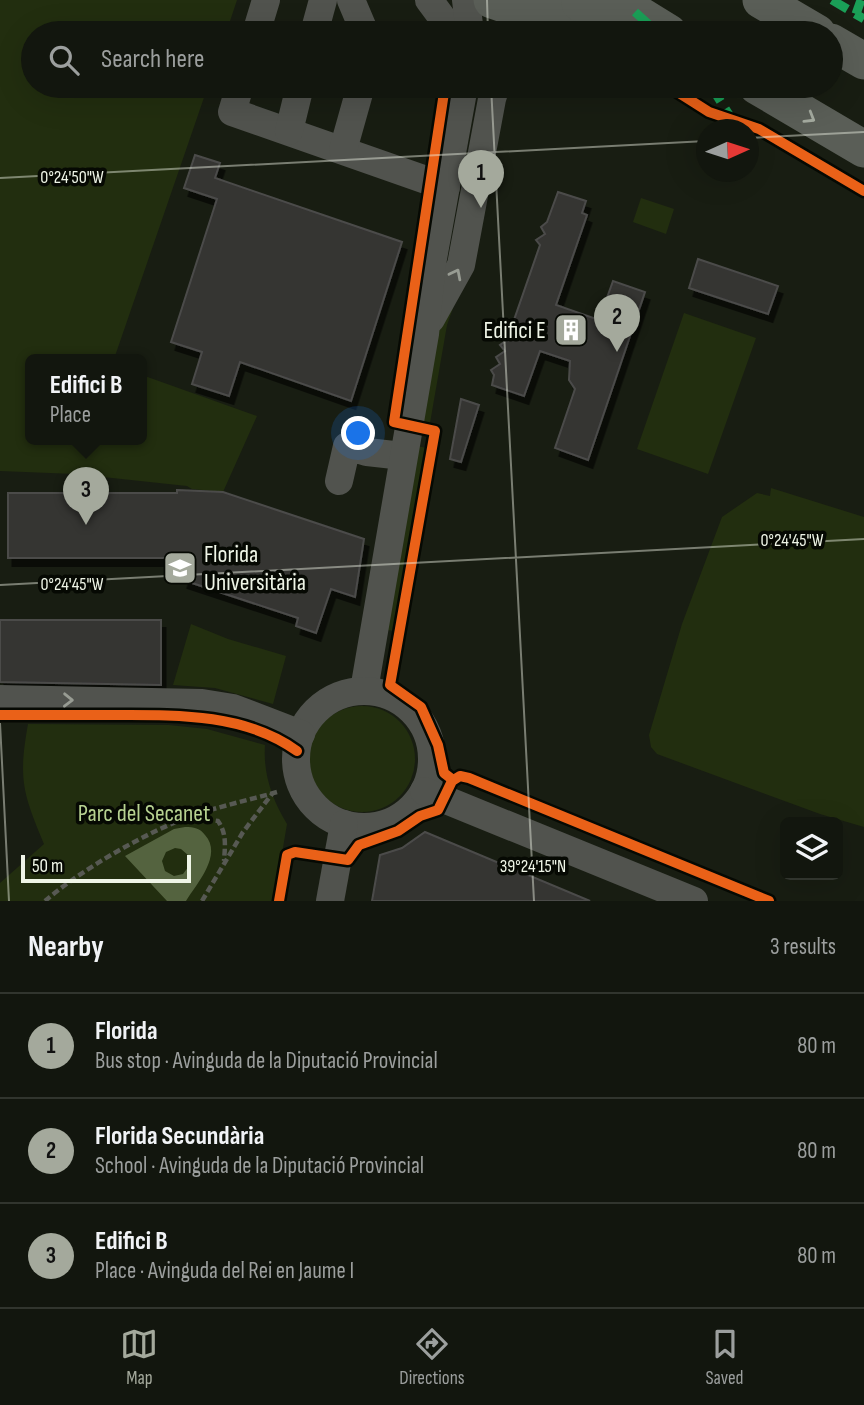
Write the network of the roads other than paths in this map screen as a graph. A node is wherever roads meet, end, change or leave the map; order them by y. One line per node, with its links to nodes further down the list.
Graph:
1 (266, 0): 9 (street)
2 (323, 0): 10 (street)
3 (351, 0): 11 (street)
4 (429, 0): 12 (street)
5 (466, 0): 13 (street)
6 (492, 0): 8 (main road)
7 (761, 0): 15 (main road)
8 (560, 12): 14 (main road)
9 (260, 21)
10 (317, 21)
11 (360, 21)
12 (445, 21)
13 (469, 21)
14 (650, 21)
15 (797, 21)
16 (843, 49): 17 (main road)
17 (864, 61)
18 (236, 98): 24 (street)
19 (297, 98): 24 (street)
20 (358, 98): 26 (street)
21 (462, 98): 27 (street)
22 (492, 98): 28 (street, one-way to 22)
23 (777, 98): 25 (main road, one-way to 25)
24 (289, 131): 26 (street)
25 (864, 149)
26 (343, 150): 27 (street)
27 (446, 187): 28 (street)
28 (425, 334): 29 (street)
29 (404, 456): 30 (street); 31 (street)
30 (339, 481)
31 (364, 690): 33 (street); 34 (street)
32 (0, 699): 33 (street, one-way to 33)
33 (301, 734): 35 (street)
34 (424, 791): 35 (street); 37 (street)
35 (344, 824): 36 (street)
36 (330, 901)
37 (694, 901)

